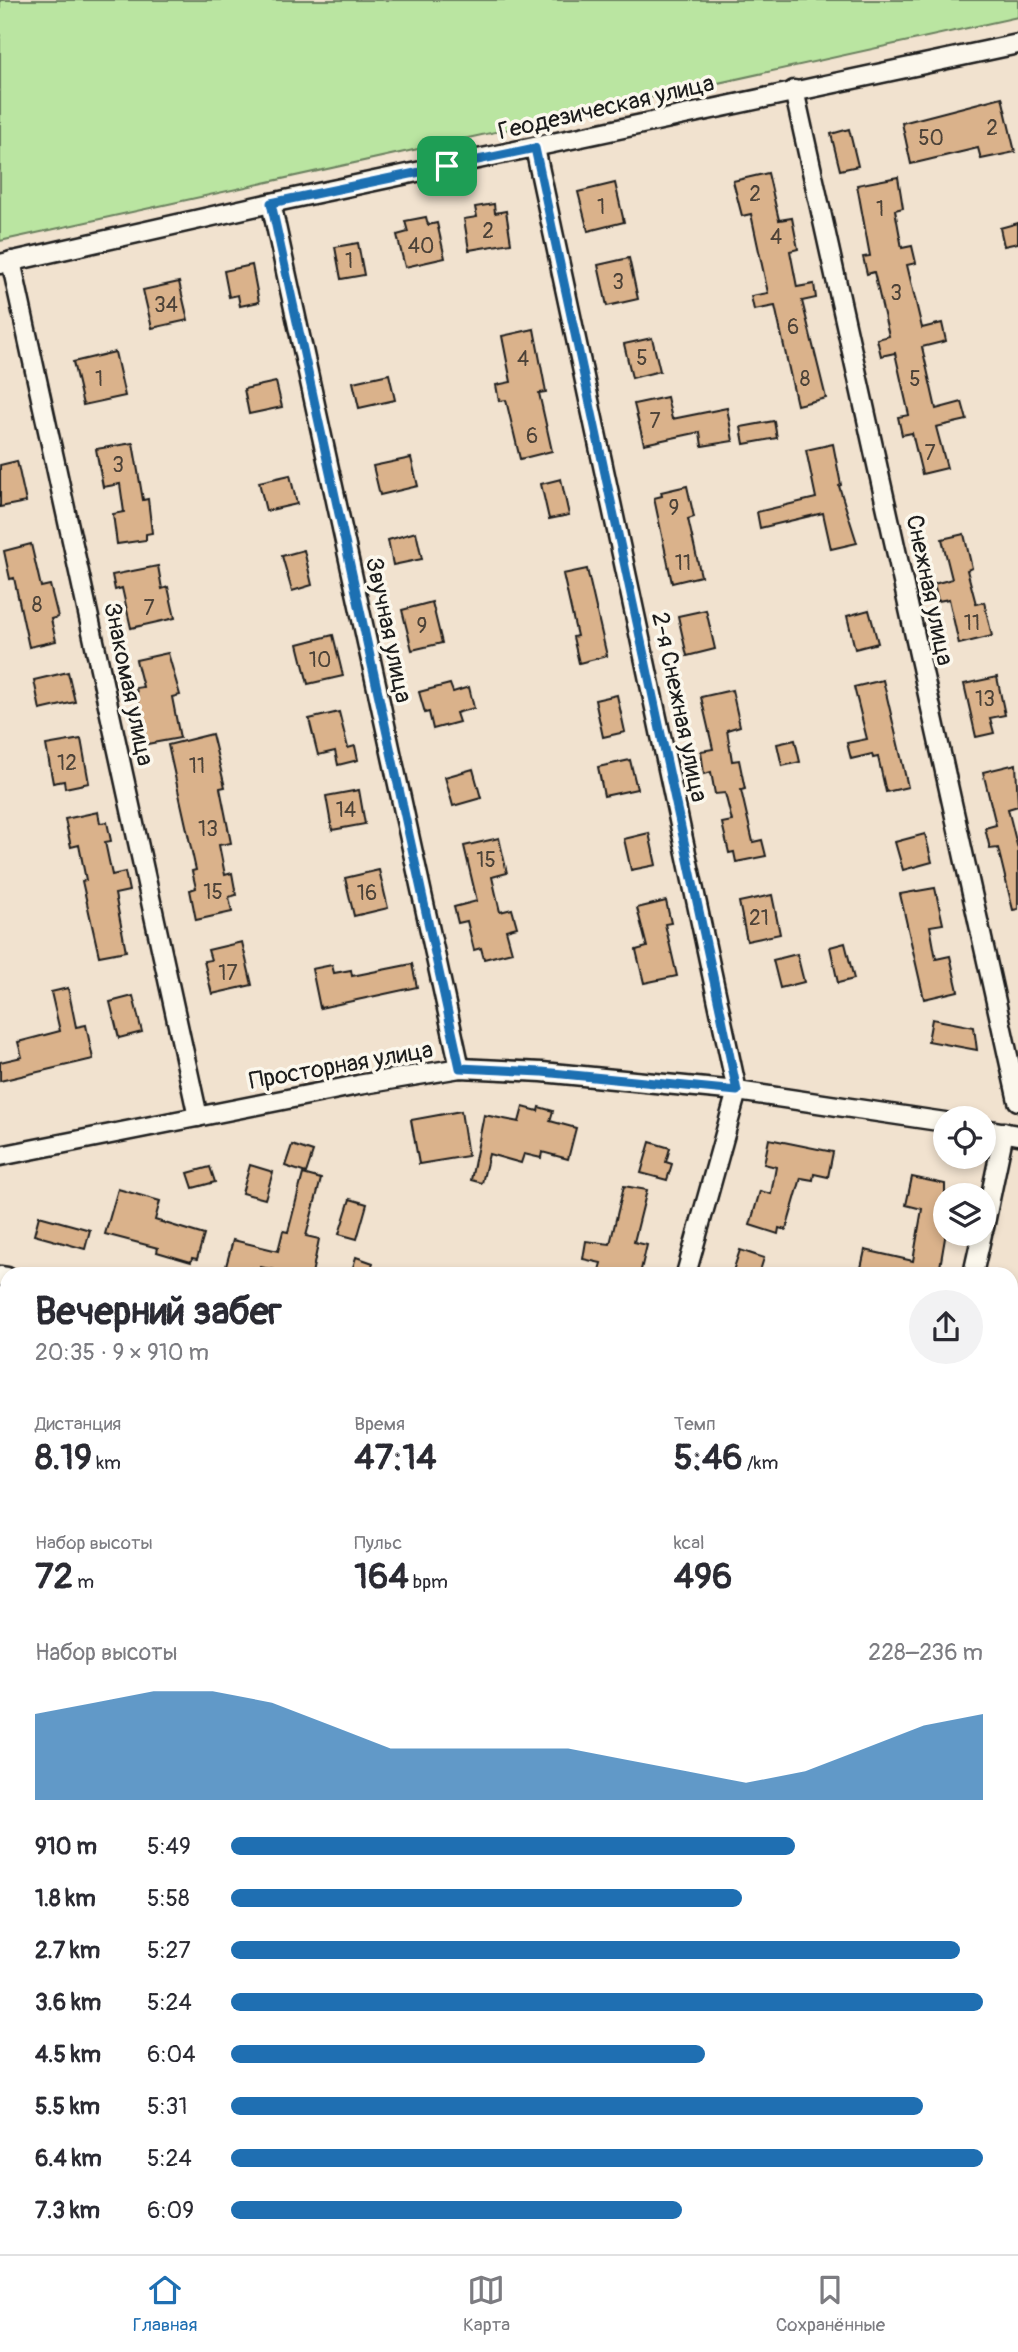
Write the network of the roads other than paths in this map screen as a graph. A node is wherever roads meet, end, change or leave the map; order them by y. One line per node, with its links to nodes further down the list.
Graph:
1 (1018, 44): 2 (street, Геодезическая улица)
2 (794, 90): 3 (street, Геодезическая улица); 8 (street, Снежная улица)
3 (535, 148): 4 (street, Геодезическая улица); 7 (street, 2-я Снежная улица)
4 (271, 203): 5 (street, Геодезическая улица); 6 (street, Звучная улица)
5 (6, 263): 9 (street, Знакомая улица)
6 (460, 1068): 7 (street, Просторная улица); 9 (street, Просторная улица)
7 (737, 1091): 10 (street, Просторная улица); 15 (street, 2-я Снежная улица)
8 (1018, 1101)
9 (198, 1117): 12 (street, Просторная улица)
10 (933, 1120)
11 (1011, 1134): 13 (street)
12 (0, 1156)
13 (996, 1186)
14 (979, 1246): 16 (street)
15 (689, 1267)
16 (975, 1267)

